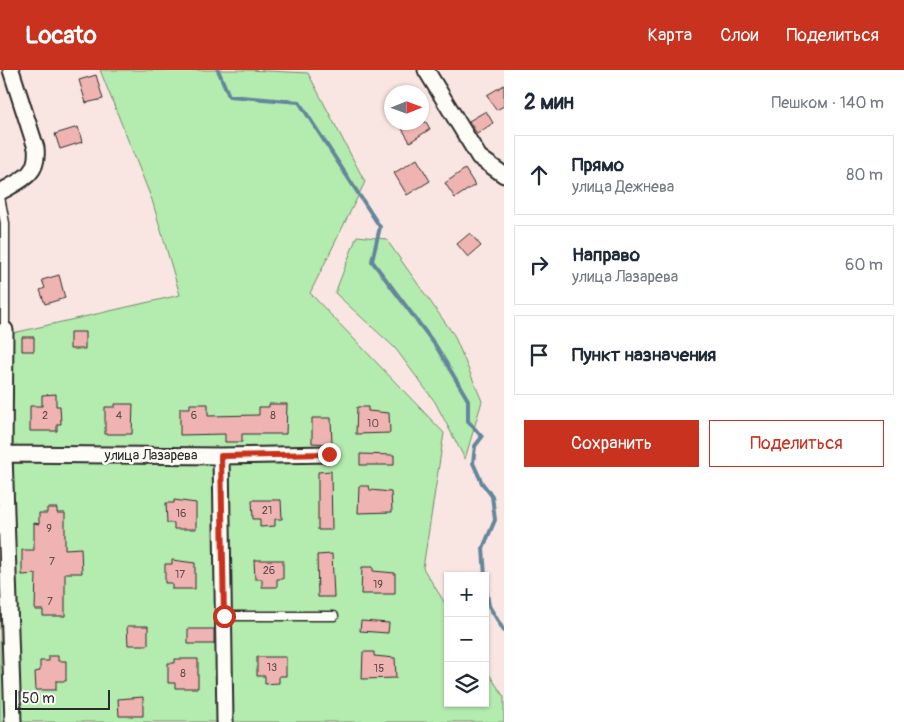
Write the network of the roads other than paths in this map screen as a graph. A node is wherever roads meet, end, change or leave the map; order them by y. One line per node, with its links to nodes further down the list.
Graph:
1 (11, 70): 4 (street)
2 (426, 70): 3 (street)
3 (504, 175)
4 (0, 192)
5 (0, 197): 6 (lane)
6 (6, 330): 7 (street)
7 (4, 454): 9 (street, улица Лазарева); 12 (street)
8 (329, 454): 9 (street, улица Лазарева)
9 (221, 456): 10 (street)
10 (224, 616): 11 (lane); 13 (street)
11 (334, 616)
12 (13, 722)
13 (225, 722)

